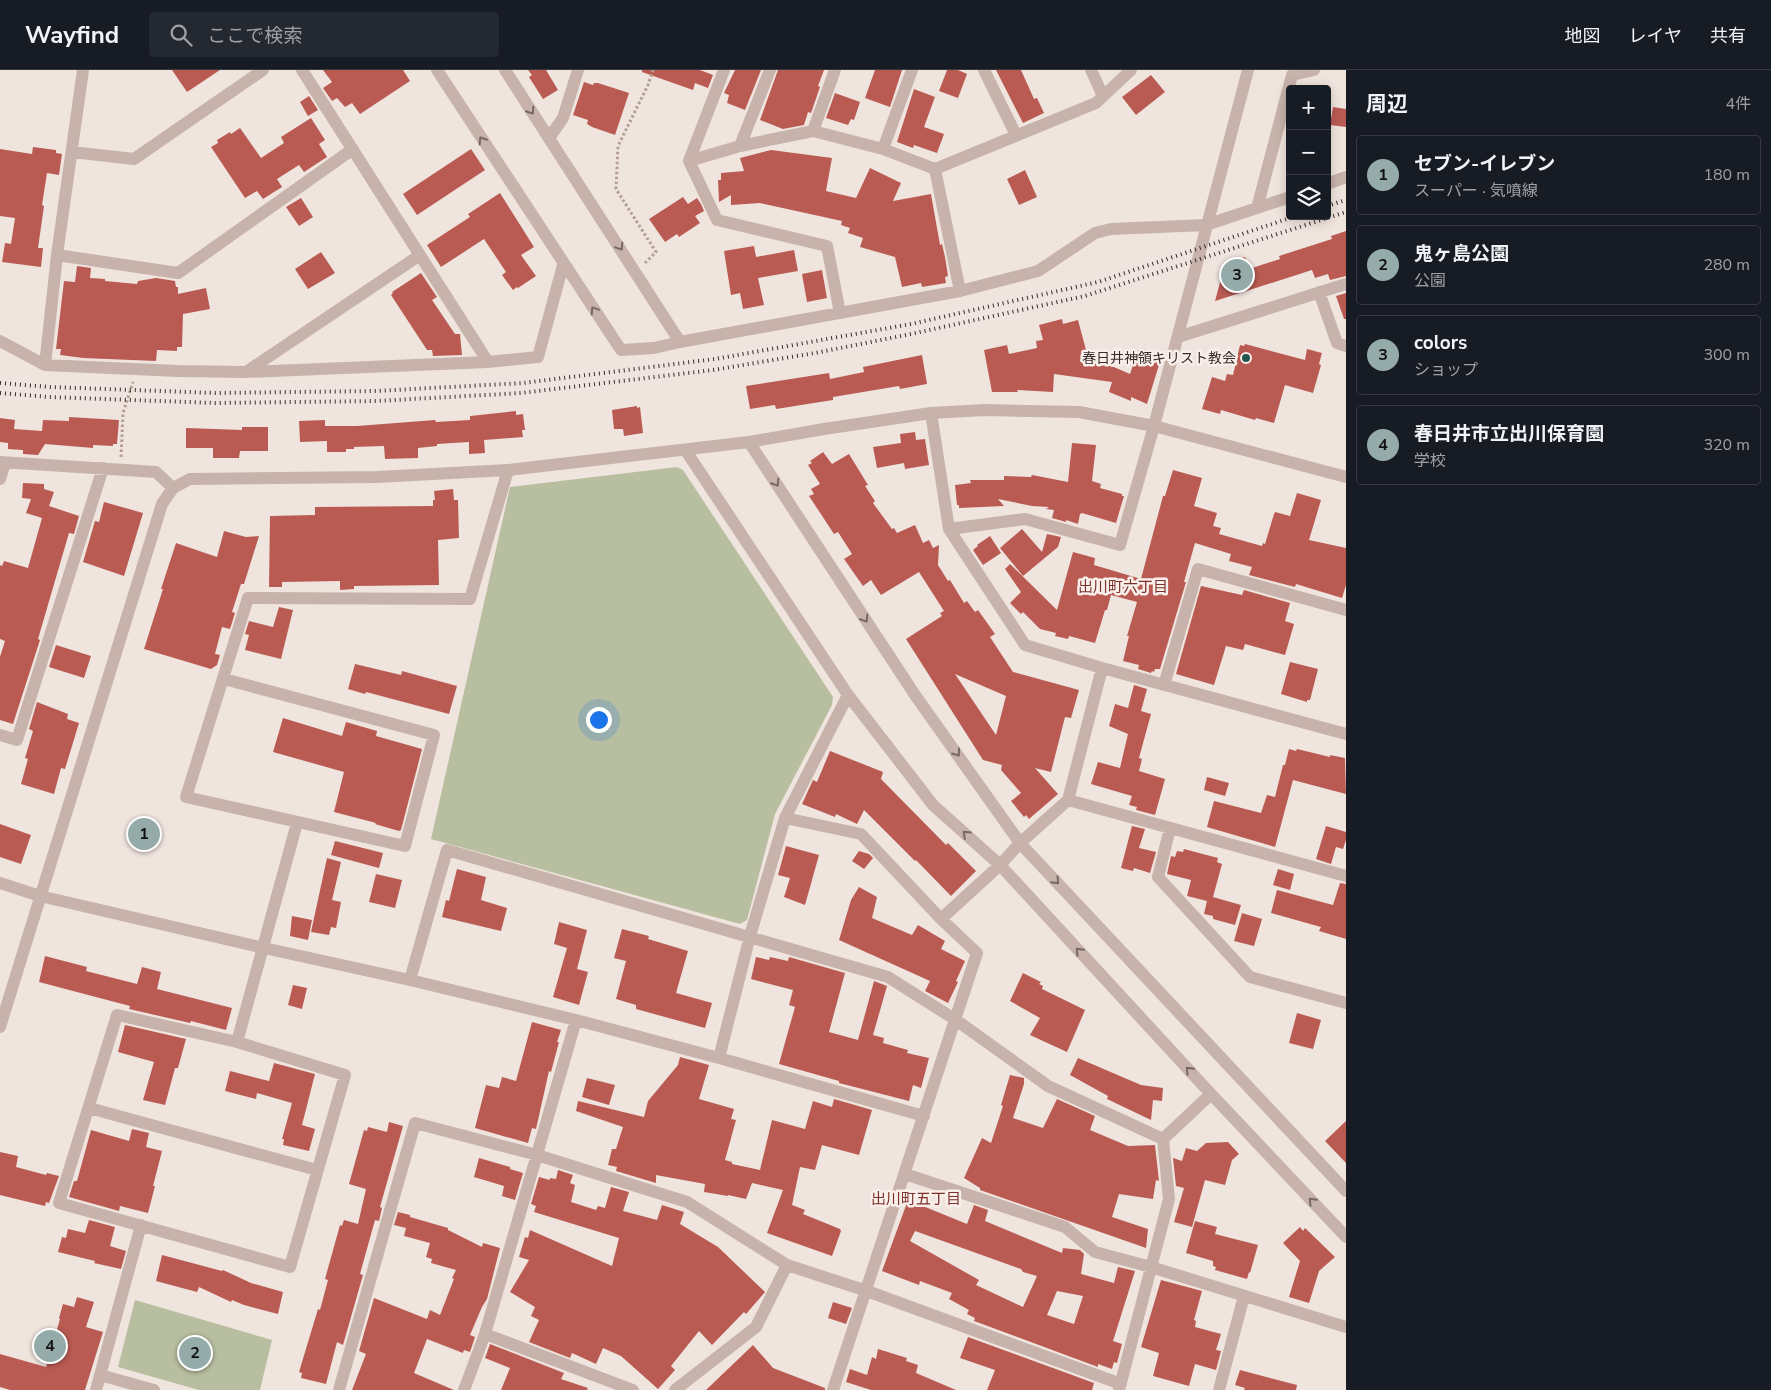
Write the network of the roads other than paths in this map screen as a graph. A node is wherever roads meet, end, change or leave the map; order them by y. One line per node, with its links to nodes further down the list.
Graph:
1 (83, 70): 23 (street)
2 (263, 70): 23 (street)
3 (302, 70): 22 (street)
4 (437, 70): 33 (street, one-way to 4)
5 (505, 70): 19 (street, one-way to 19)
6 (578, 70): 19 (street)
7 (724, 70): 24 (street)
8 (770, 70): 20 (street)
9 (836, 70): 17 (street)
10 (912, 70): 21 (street)
11 (984, 70): 18 (street)
12 (1091, 70): 16 (street)
13 (1130, 70): 16 (street)
14 (1248, 70): 30 (street)
15 (1314, 70): 29 (street)
16 (1103, 96): 18 (street)
17 (813, 131): 20 (street); 21 (street)
18 (1016, 135): 25 (street)
19 (549, 138): 40 (street, one-way to 40)
20 (740, 146): 24 (street)
21 (883, 149): 25 (street)
22 (353, 150): 31 (street); 32 (street)
23 (72, 152): 31 (street)
24 (689, 161): 37 (street)
25 (935, 170): 35 (street)
26 (1346, 177): 27 (street)
27 (1331, 183)
28 (1286, 198): 29 (street)
29 (1257, 208): 30 (street)
30 (1206, 226): 35 (street); 38 (street)
31 (57, 255): 43 (street)
32 (420, 255): 42 (street); 44 (street)
33 (563, 265): 40 (street, one-way to 33); 42 (street)
34 (1346, 284): 36 (street)
35 (960, 291): 37 (street)
36 (1319, 292): 38 (street); 41 (street)
37 (840, 313): 40 (street)
38 (1178, 336): 46 (street)
39 (0, 341): 43 (street)
40 (680, 342)
41 (1346, 346)
42 (488, 362): 44 (street)
43 (45, 365): 44 (street)
44 (246, 372)
45 (931, 413): 46 (street); 47 (street); 55 (street)
46 (1154, 426): 52 (street); 55 (street)
47 (749, 442): 48 (street); 67 (street, one-way to 67)
48 (686, 451): 51 (street); 60 (street)
49 (2, 462): 50 (street); 53 (street)
50 (102, 468): 54 (street); 62 (street)
51 (508, 470): 54 (street); 58 (street)
52 (1346, 476)
53 (0, 479)
54 (173, 488): 71 (street)
55 (949, 528): 57 (street)
56 (1346, 610): 59 (street)
57 (1102, 668): 59 (street); 63 (street)
58 (224, 679): 65 (street); 65 (street)
59 (1164, 685): 61 (street)
60 (848, 696): 64 (street); 68 (street, one-way to 60)
61 (1346, 734)
62 (0, 735)
63 (1068, 800): 66 (street); 67 (street)
64 (785, 818): 72 (street); 73 (street)
65 (297, 822): 74 (street)
66 (1170, 828): 69 (street); 76 (street)
67 (1020, 843): 68 (street); 89 (street, one-way to 89)
68 (1000, 866): 72 (street); 82 (street, one-way to 68)
69 (1346, 876)
70 (0, 883): 71 (street)
71 (40, 896): 74 (street); 79 (street)
72 (941, 919): 78 (street)
73 (750, 936): 75 (street); 78 (street); 81 (street)
74 (264, 948): 75 (street); 80 (street)
75 (410, 980): 77 (street)
76 (1346, 1003)
77 (576, 1020): 81 (street); 86 (street)
78 (956, 1020): 84 (street); 85 (street)
79 (0, 1027)
80 (237, 1042): 83 (street); 87 (street)
81 (719, 1058): 84 (street)
82 (1211, 1094): 85 (street); 91 (street, one-way to 82)
83 (89, 1108): 87 (street); 90 (street)
84 (924, 1116): 88 (street)
85 (1163, 1139): 93 (street)
86 (537, 1155): 92 (street); 97 (street); 102 (street)
87 (317, 1170): 90 (street)
88 (905, 1174): 93 (street); 94 (street)
89 (1346, 1191)
90 (141, 1225): 98 (street)
91 (1346, 1237)
92 (787, 1265): 94 (street); 105 (street)
93 (1151, 1267): 95 (street); 99 (street)
94 (867, 1291): 99 (street); 106 (street)
95 (1244, 1296): 96 (street); 107 (street)
96 (1346, 1327)
97 (485, 1334): 103 (street); 104 (street)
98 (100, 1375): 100 (street); 101 (street)
99 (1120, 1387)
100 (96, 1390)
101 (154, 1390)
102 (339, 1390)
103 (464, 1390)
104 (633, 1390)
105 (675, 1390)
106 (833, 1390)
107 (1219, 1390)

